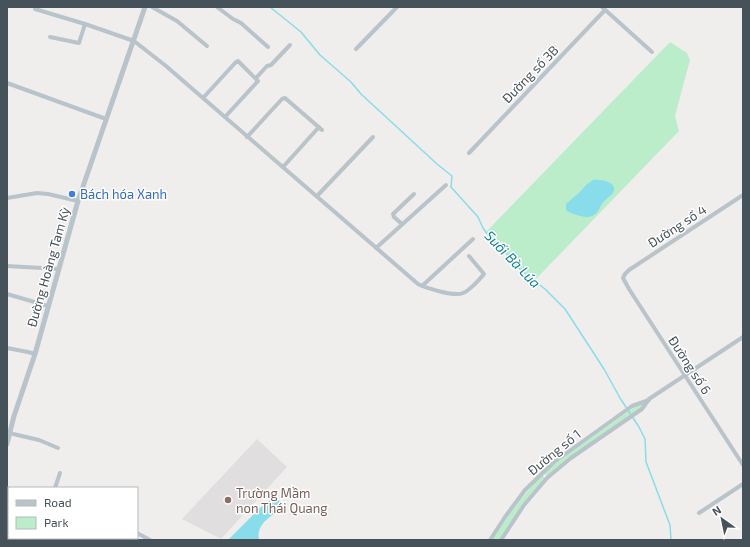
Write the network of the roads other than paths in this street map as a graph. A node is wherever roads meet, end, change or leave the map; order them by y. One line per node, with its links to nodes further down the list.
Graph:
1 (145, 7): 9 (street, Đường Hoàng Tam Kỳ)
2 (152, 7): 10 (street)
3 (217, 7): 12 (street)
4 (397, 7): 13 (street)
5 (604, 8): 14 (street); 22 (street, Đường số 3B)
6 (35, 9): 7 (street)
7 (85, 24): 8 (street); 9 (street)
8 (50, 37)
9 (134, 41): 17 (street); 19 (street, Đường Hoàng Tam Kỳ)
10 (207, 46)
11 (290, 46): 15 (street)
12 (268, 47)
13 (356, 49)
14 (652, 52)
15 (256, 78): 17 (street); 18 (street)
16 (7, 83): 19 (street)
17 (204, 98): 18 (street)
18 (225, 117): 20 (street)
19 (106, 119): 29 (street, Đường Hoàng Tam Kỳ)
20 (247, 137): 23 (street); 23 (street)
21 (373, 137): 27 (street)
22 (469, 153)
23 (283, 167): 27 (street)
24 (446, 185): 30 (street)
25 (414, 194): 30 (street)
26 (743, 195): 36 (street, Đường số 4)
27 (317, 196): 32 (street)
28 (7, 198): 29 (street)
29 (78, 201): 35 (street, Đường Hoàng Tam Kỳ)
30 (402, 224): 32 (street)
31 (473, 239): 37 (street)
32 (376, 248): 37 (street)
33 (469, 256): 37 (street)
34 (7, 266): 35 (street)
35 (59, 269): 39 (street, Đường Hoàng Tam Kỳ)
36 (624, 276): 43 (street, Đường số 6)
37 (422, 286)
38 (7, 294): 39 (street)
39 (48, 306): 42 (street, Đường Hoàng Tam Kỳ)
40 (743, 337): 43 (street, Đường số 1)
41 (7, 348): 42 (street)
42 (34, 354): 45 (street, Đường Hoàng Tam Kỳ)
43 (685, 375): 44 (street, Đường số 1); 48 (street, Đường số 6)
44 (649, 399): 50 (street, Đường số 1); 51 (street, Đường số 1)
45 (9, 433): 46 (street, Đường Hoàng Tam Kỳ); 47 (street)
46 (7, 444)
47 (58, 448)
48 (743, 465)
49 (60, 473): 53 (street)
50 (542, 473): 51 (street); 57 (street, Đường số 1)
51 (547, 478): 58 (street, Đường số 1)
52 (743, 484): 54 (street)
53 (55, 487)
54 (699, 513)
55 (138, 534): 56 (street)
56 (150, 540)
57 (490, 540)
58 (500, 540)

